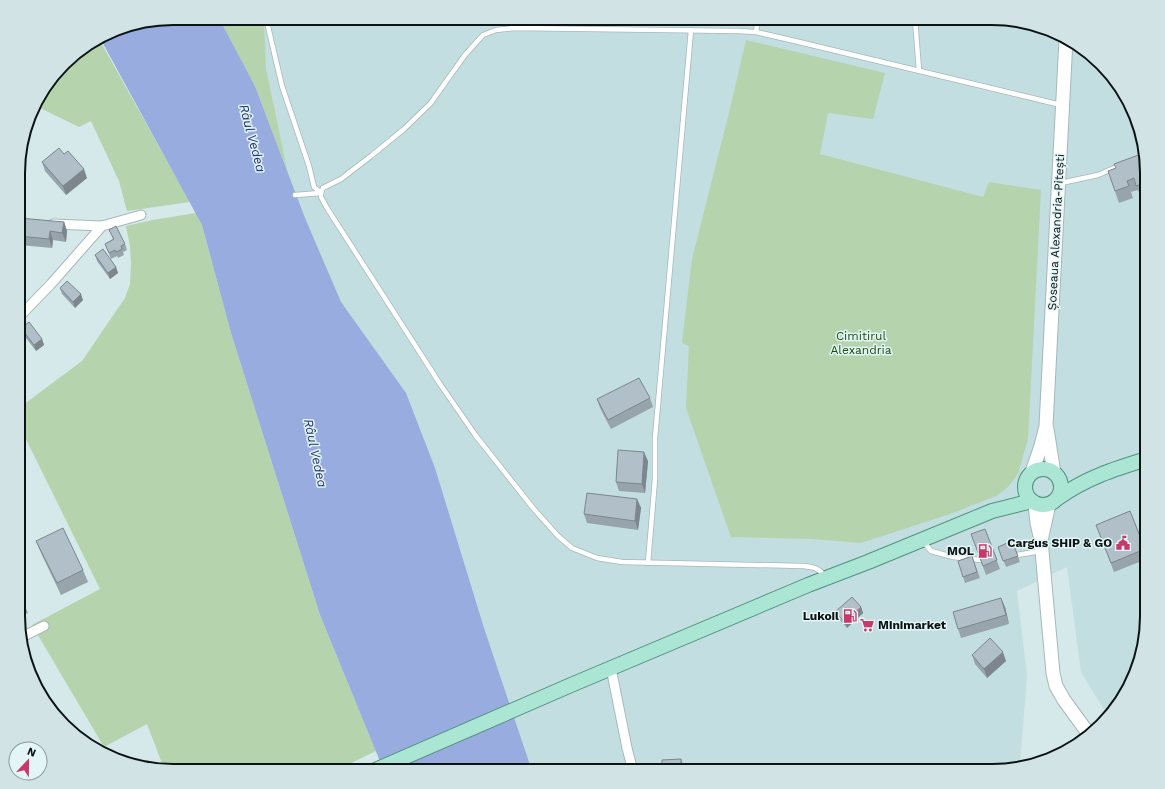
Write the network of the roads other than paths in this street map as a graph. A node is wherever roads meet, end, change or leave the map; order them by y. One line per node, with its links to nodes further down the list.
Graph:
1 (268, 25): 11 (lane)
2 (757, 25): 5 (lane)
3 (916, 25): 7 (lane)
4 (691, 30): 5 (lane); 11 (lane); 29 (lane)
5 (756, 32): 7 (lane)
6 (1066, 45): 8 (main road, Șoseaua Alexandria-Pitești)
7 (919, 71): 8 (lane)
8 (1063, 105): 10 (main road, Șoseaua Alexandria-Pitești)
9 (1126, 163): 10 (lane)
10 (1059, 183): 17 (main road, Șoseaua Alexandria-Pitești)
11 (321, 193): 12 (lane); 29 (lane)
12 (295, 195)
13 (141, 215): 15 (street)
14 (47, 223): 15 (street)
15 (102, 226): 16 (street)
16 (25, 311)
17 (1046, 426): 19 (main road, Șoseaua Alexandria-Pitești); 20 (main road, Șoseaua Alexandria-Pitești)
18 (1140, 461): 21 (main road)
19 (1032, 472): 20 (main road); 22 (main road)
20 (1056, 474): 21 (main road); 23 (main road)
21 (1098, 475): 23 (main road)
22 (1025, 485): 23 (main road); 24 (main road)
23 (1043, 502): 24 (main road); 26 (main road)
24 (992, 510): 25 (main road)
25 (922, 539): 28 (lane); 30 (main road)
26 (1042, 545): 27 (lane); 34 (main road)
27 (1018, 555)
28 (981, 560)
29 (648, 563): 30 (lane)
30 (825, 578): 33 (main road)
31 (44, 626): 32 (street)
32 (26, 635)
33 (611, 668): 35 (main road); 36 (street)
34 (1086, 730)
35 (389, 764)
36 (631, 764)

